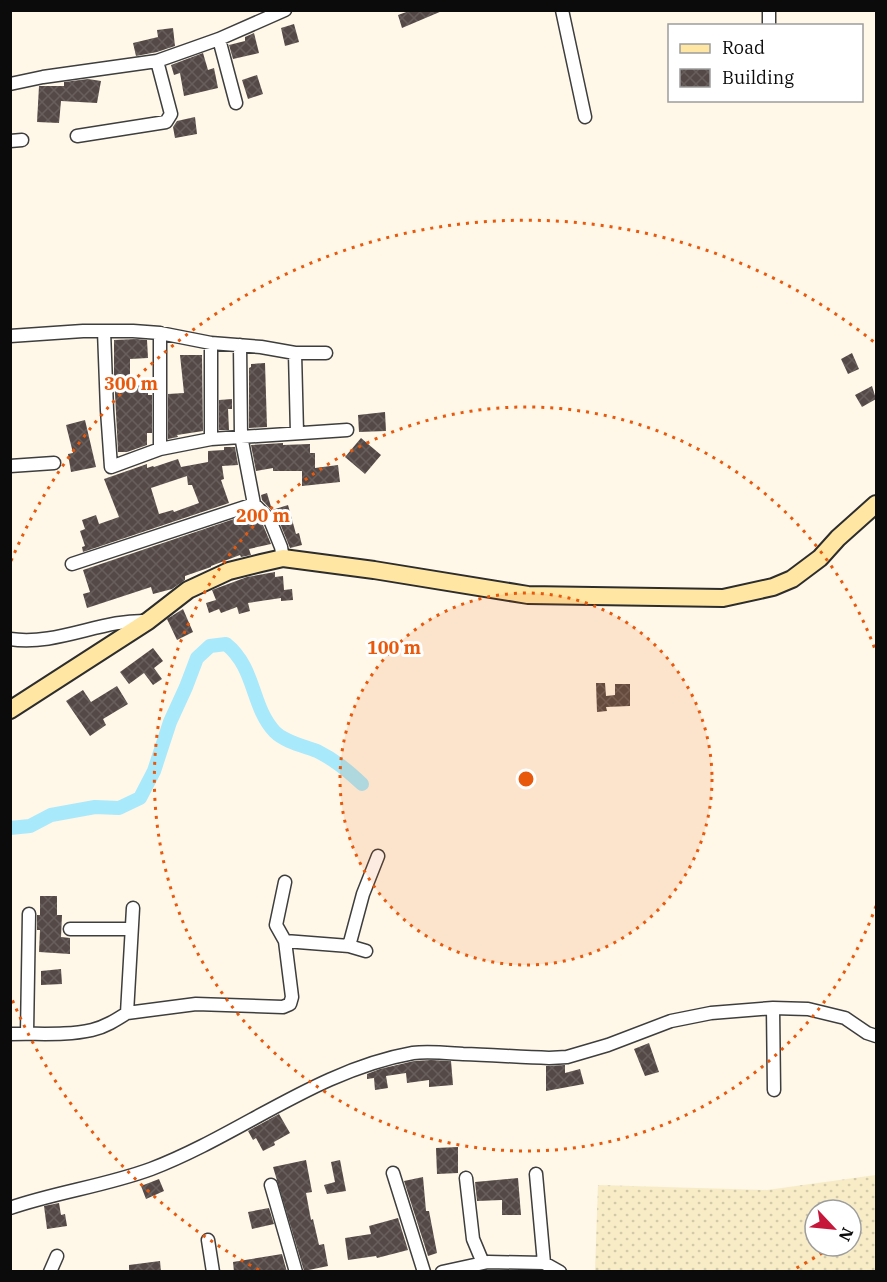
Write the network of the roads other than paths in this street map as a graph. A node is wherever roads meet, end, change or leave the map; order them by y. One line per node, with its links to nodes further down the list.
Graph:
1 (285, 10): 3 (street)
2 (562, 10): 7 (street)
3 (219, 39): 4 (street); 6 (street)
4 (157, 61): 5 (street); 8 (street)
5 (10, 84)
6 (236, 103)
7 (585, 117)
8 (77, 136)
9 (104, 331): 10 (street); 11 (street); 20 (street)
10 (160, 333): 12 (street); 20 (street)
11 (10, 336)
12 (211, 343): 13 (street); 19 (street)
13 (240, 345): 15 (street); 18 (street)
14 (326, 352): 15 (street)
15 (295, 353): 17 (street)
16 (347, 430): 17 (street)
17 (297, 433): 18 (street)
18 (241, 436): 19 (street); 23 (street)
19 (211, 439): 20 (street)
20 (160, 449)
21 (54, 463): 22 (street)
22 (10, 466)
23 (254, 504): 25 (street); 26 (street)
24 (876, 504): 25 (street)
25 (283, 558): 27 (street)
26 (72, 564)
27 (148, 621): 28 (street); 29 (street)
28 (10, 639)
29 (10, 711)
30 (378, 856): 37 (street)
31 (285, 882): 36 (street)
32 (133, 908): 34 (street)
33 (29, 914): 41 (street)
34 (130, 928): 35 (street); 40 (street)
35 (70, 929)
36 (285, 941): 37 (street); 40 (street)
37 (349, 946): 38 (street)
38 (366, 951)
39 (773, 1008): 43 (street); 44 (street); 49 (street)
40 (127, 1013): 41 (street)
41 (27, 1033): 42 (street)
42 (10, 1034)
43 (876, 1036)
44 (774, 1090)
45 (393, 1173): 57 (street)
46 (536, 1174): 53 (street)
47 (466, 1178): 52 (street)
48 (271, 1185): 56 (street)
49 (10, 1208)
50 (208, 1240): 55 (street)
51 (57, 1256): 54 (street)
52 (483, 1263): 53 (street); 58 (street)
53 (544, 1263): 59 (street)
54 (50, 1272)
55 (213, 1272)
56 (296, 1272)
57 (424, 1272)
58 (442, 1272)
59 (560, 1272)

